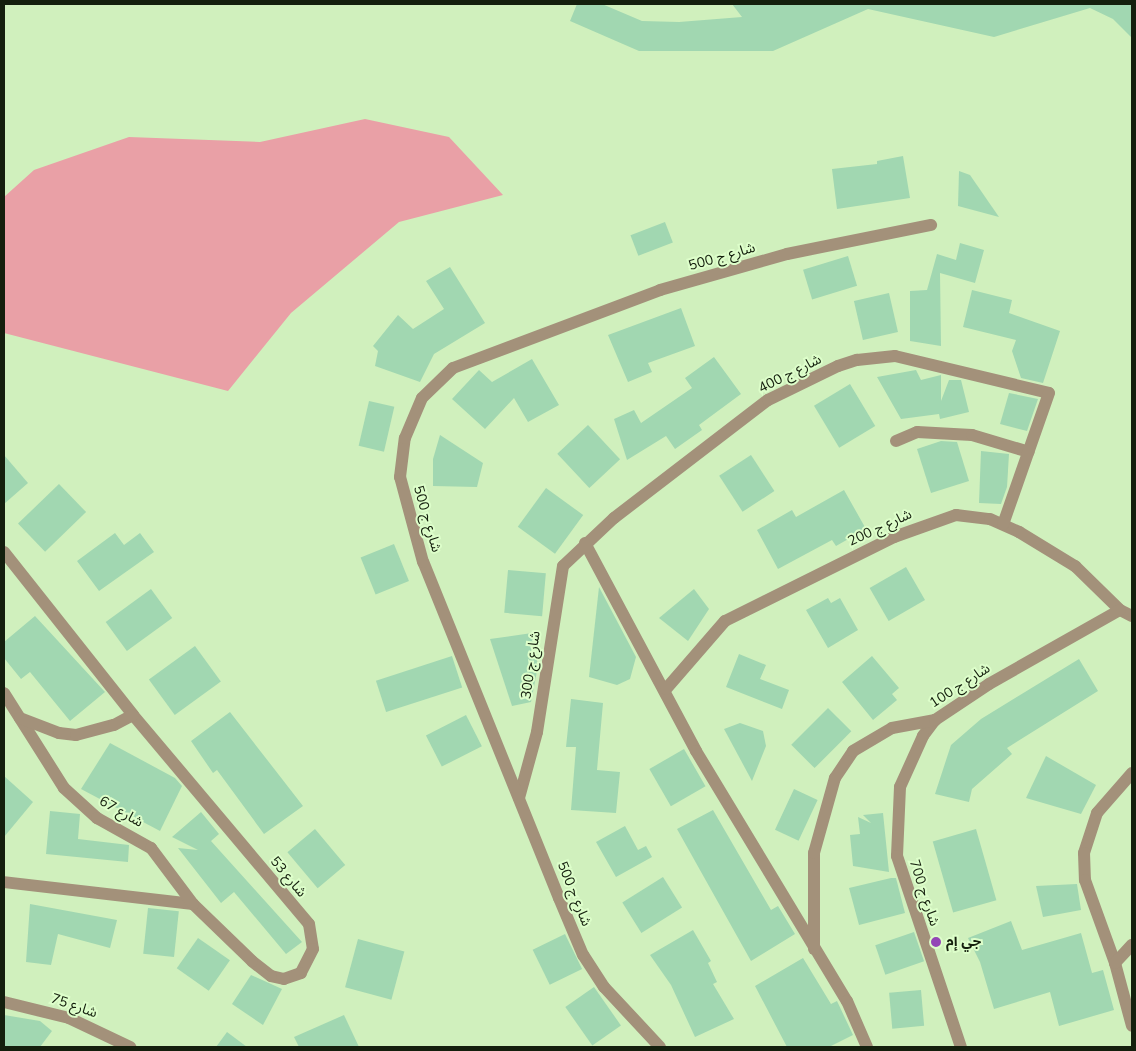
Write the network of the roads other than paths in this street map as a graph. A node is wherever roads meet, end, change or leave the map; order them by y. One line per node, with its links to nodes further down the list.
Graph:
1 (931, 225): 15 (street, شارع ج 500)
2 (896, 441): 3 (street)
3 (1028, 452): 4 (street); 5 (street, شارع ج 400)
4 (1003, 524): 7 (street, شارع ج 200); 9 (street, شارع ج 200)
5 (585, 543): 9 (street); 15 (street, شارع ج 300)
6 (4, 552): 11 (street, شارع 53)
7 (1120, 610): 8 (street); 13 (street, شارع ج 100)
8 (1132, 616)
9 (666, 689): 20 (street)
10 (4, 693): 12 (street, شارع 67)
11 (133, 715): 12 (street); 18 (street, شارع 53)
12 (20, 718): 18 (street, شارع 67)
13 (935, 720): 20 (street, شارع ج 100); 27 (street, شارع ج 700)
14 (1132, 773): 21 (street)
15 (520, 798): 25 (street, شارع ج 500)
16 (4, 873): 17 (street)
17 (9, 884): 18 (street)
18 (194, 904)
19 (1132, 945): 21 (street)
20 (814, 952): 26 (street)
21 (1115, 963): 23 (street)
22 (4, 1002): 24 (street, شارع 75)
23 (1132, 1026)
24 (130, 1047)
25 (660, 1047)
26 (866, 1047)
27 (961, 1047)

